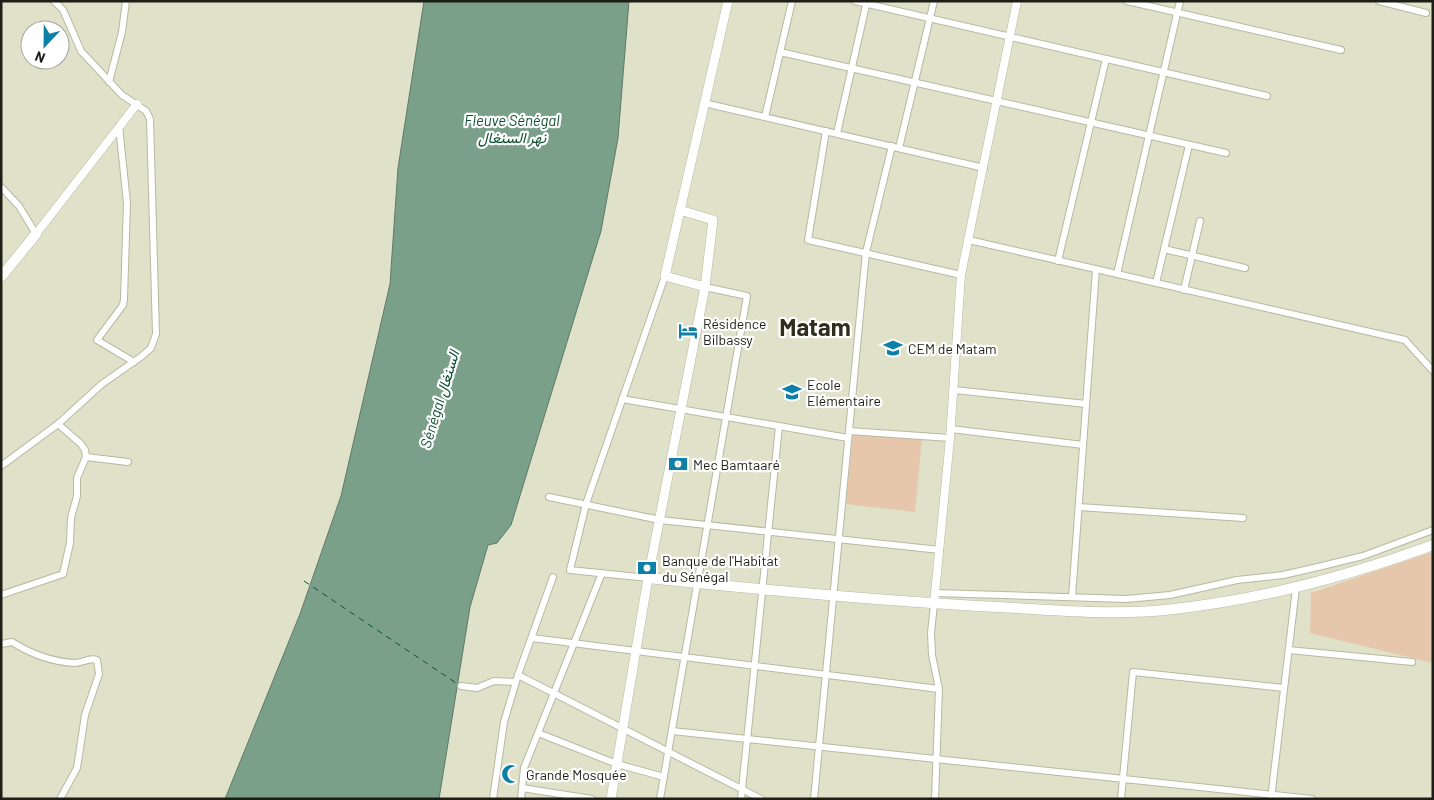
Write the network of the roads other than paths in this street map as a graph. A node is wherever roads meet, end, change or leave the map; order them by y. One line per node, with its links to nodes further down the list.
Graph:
1 (54, 1): 21 (street)
2 (126, 1): 21 (street)
3 (728, 1): 25 (main road)
4 (792, 1): 17 (street)
5 (855, 1): 11 (street)
6 (934, 1): 14 (street)
7 (1018, 1): 15 (street)
8 (1127, 1): 12 (street)
9 (1180, 1): 12 (street)
10 (1379, 1): 13 (street)
11 (867, 2): 14 (street); 19 (street)
12 (1178, 13): 16 (street); 20 (street)
13 (1426, 13)
14 (930, 18): 15 (street); 22 (street)
15 (1010, 37): 18 (street); 24 (street)
16 (1341, 50)
17 (780, 52): 19 (street); 27 (street)
18 (1106, 59): 20 (street); 28 (street)
19 (852, 68): 22 (street); 31 (street)
20 (1164, 72): 23 (street); 32 (street)
21 (109, 82): 26 (street)
22 (915, 83): 24 (street); 35 (street)
23 (1267, 96)
24 (998, 102): 28 (street); 37 (street)
25 (704, 103): 27 (street); 39 (main road)
26 (137, 104): 29 (street); 56 (street)
27 (765, 117): 30 (street)
28 (1091, 123): 32 (street); 46 (street)
29 (119, 126): 41 (street); 56 (street)
30 (826, 131): 31 (street); 44 (street)
31 (837, 134): 34 (street)
32 (1149, 136): 33 (street); 49 (street)
33 (1188, 145): 36 (street); 43 (street)
34 (892, 146): 35 (street); 44 (street)
35 (899, 148): 37 (street)
36 (1226, 154)
37 (984, 168): 42 (street)
38 (1, 187): 41 (street)
39 (680, 210): 51 (main road); 54 (main road)
40 (1200, 221): 45 (street)
41 (36, 234): 52 (main road)
42 (969, 240): 46 (street); 50 (street)
43 (1164, 249): 45 (street); 53 (street)
44 (866, 252): 50 (street); 66 (street)
45 (1192, 255): 47 (street); 55 (street)
46 (1058, 261): 48 (street)
47 (1245, 268)
48 (1096, 270): 49 (street); 60 (street)
49 (1117, 274): 53 (street)
50 (961, 275): 58 (street)
51 (665, 276): 54 (main road); 59 (street)
52 (1, 277)
53 (1156, 283): 55 (street)
54 (705, 287): 61 (main road); 62 (street)
55 (1184, 290): 57 (street)
56 (134, 362): 63 (street)
57 (1433, 371)
58 (954, 390): 60 (street); 65 (street)
59 (622, 399): 61 (street); 73 (street)
60 (1086, 404): 68 (street)
61 (682, 409): 62 (street); 76 (main road)
62 (726, 417): 64 (street); 77 (street)
63 (58, 424): 69 (street); 71 (street)
64 (779, 426): 66 (street); 79 (street)
65 (951, 429): 67 (street); 68 (street)
66 (849, 434): 67 (street); 80 (street)
67 (950, 438): 82 (street)
68 (1083, 446): 74 (street)
69 (86, 457): 70 (street); 90 (street)
70 (128, 462)
71 (1, 466)
72 (550, 497): 73 (street)
73 (586, 504): 76 (street); 83 (street)
74 (1078, 508): 75 (street); 92 (street)
75 (1243, 518)
76 (660, 520): 77 (street); 85 (main road)
77 (707, 525): 79 (street); 86 (street)
78 (1433, 530): 93 (street)
79 (768, 532): 80 (street); 87 (street)
80 (839, 539): 82 (street); 91 (street)
81 (1433, 546): 88 (main road)
82 (940, 550): 89 (street)
83 (602, 573): 85 (street); 98 (street)
84 (553, 576): 96 (street)
85 (648, 578): 86 (main road); 100 (main road)
86 (698, 583): 87 (main road); 101 (street)
87 (762, 588): 91 (main road); 103 (street)
88 (1296, 588): 95 (main road); 99 (street)
89 (936, 593): 92 (street); 94 (street)
90 (1, 595)
91 (834, 595): 94 (main road); 104 (street)
92 (1072, 597): 93 (street)
93 (1126, 599): 95 (street)
94 (934, 604): 95 (main road); 108 (street)
95 (1126, 612)
96 (532, 638): 98 (street); 105 (street)
97 (1, 644): 123 (street)
98 (575, 644): 100 (street); 109 (street)
99 (1289, 650): 102 (street); 107 (street)
100 (637, 653): 101 (street); 110 (main road)
101 (684, 658): 103 (street); 111 (street)
102 (1412, 662)
103 (755, 666): 104 (street); 113 (street)
104 (826, 674): 108 (street); 114 (street)
105 (517, 679): 106 (street); 109 (street); 124 (street)
106 (461, 686)
107 (1284, 688): 119 (street); 122 (street)
108 (939, 689): 116 (street)
109 (554, 694): 110 (street); 112 (street)
110 (624, 728): 115 (street); 117 (main road)
111 (672, 731): 113 (street); 115 (street)
112 (538, 732): 117 (street); 120 (street)
113 (747, 739): 114 (street); 121 (street)
114 (819, 747): 116 (street); 131 (street)
115 (668, 752): 118 (street); 121 (street)
116 (937, 759): 119 (street); 132 (street)
117 (617, 764): 118 (street); 127 (main road)
118 (664, 778): 128 (street)
119 (1123, 778): 122 (street); 133 (street)
120 (522, 788): 125 (street); 126 (street)
121 (742, 789): 129 (street); 130 (street)
122 (1271, 797): 134 (street)
123 (60, 799)
124 (493, 799)
125 (521, 799)
126 (592, 799)
127 (611, 799)
128 (660, 799)
129 (741, 799)
130 (761, 799)
131 (814, 799)
132 (935, 799)
133 (1122, 799)
134 (1312, 799)

